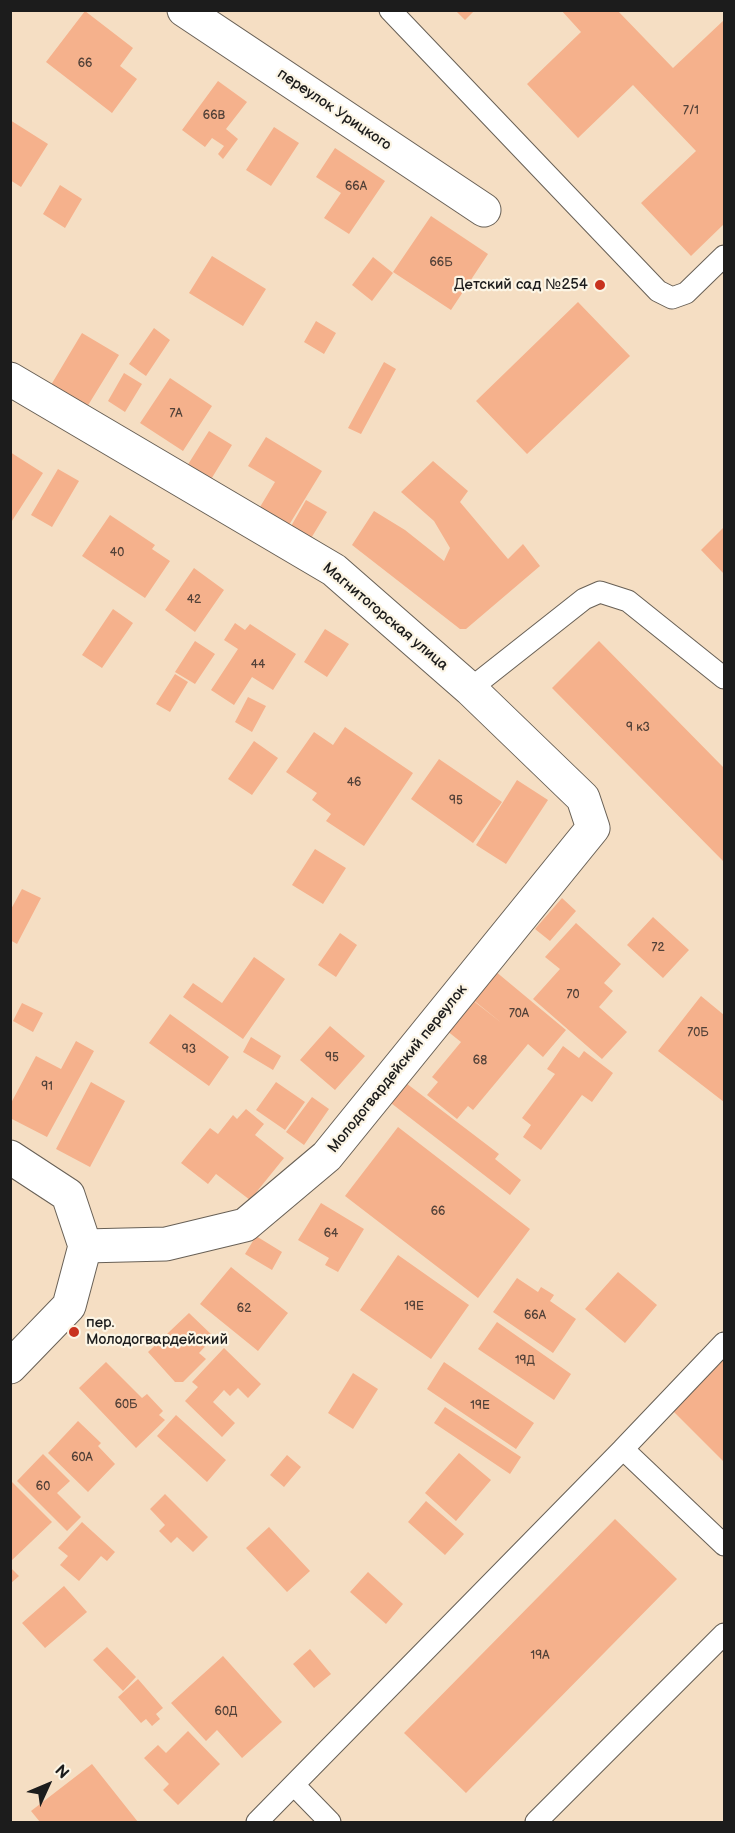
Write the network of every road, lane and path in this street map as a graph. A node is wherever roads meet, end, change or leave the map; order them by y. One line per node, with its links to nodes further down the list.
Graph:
1 (184, 10): 3 (street, переулок Урицкого)
2 (390, 10): 4 (lane)
3 (484, 210)
4 (724, 255)
5 (10, 379): 7 (street, Магнитогорская улица)
6 (724, 678): 7 (lane)
7 (470, 689): 8 (street, Магнитогорская улица)
8 (593, 828): 10 (street, Молодогвардейский переулок)
9 (10, 1157): 10 (street)
10 (85, 1246): 12 (street)
11 (724, 1343): 13 (lane)
12 (10, 1368)
13 (623, 1449): 14 (lane); 16 (lane)
14 (724, 1545)
15 (724, 1634): 19 (lane)
16 (294, 1785): 17 (lane); 18 (lane)
17 (256, 1822)
18 (330, 1822)
19 (536, 1822)

